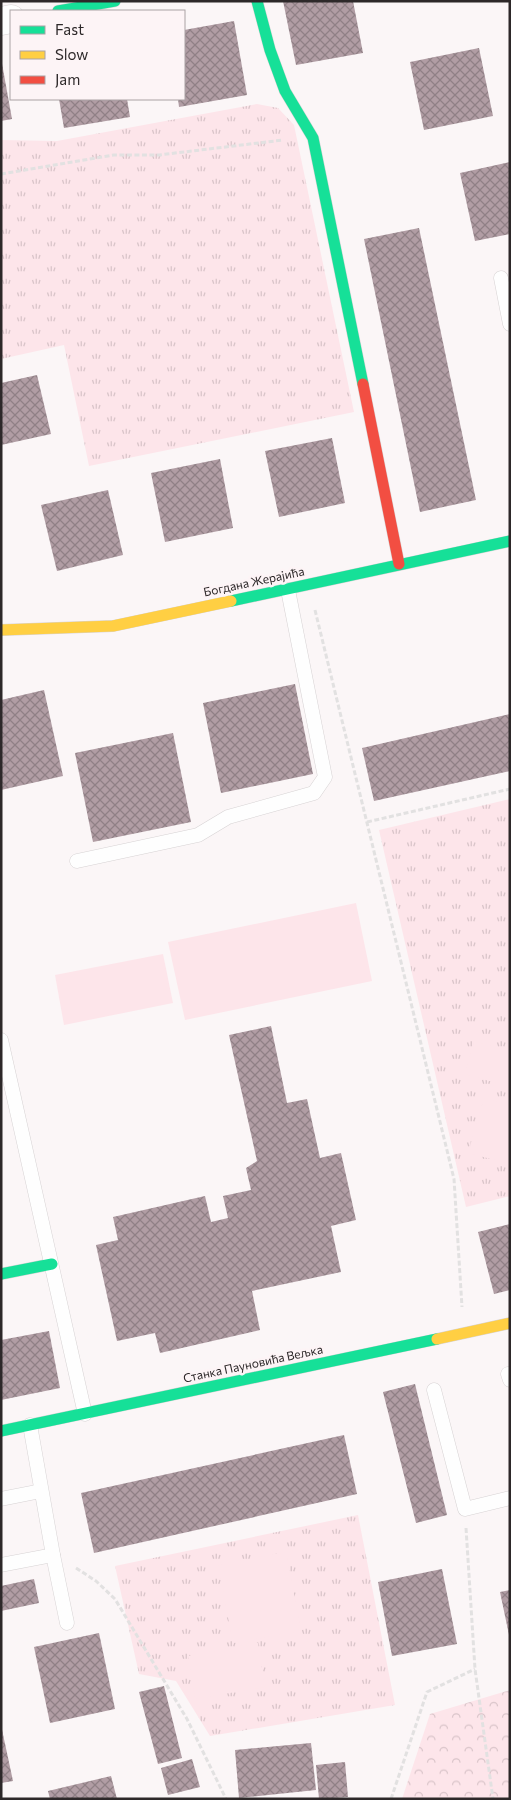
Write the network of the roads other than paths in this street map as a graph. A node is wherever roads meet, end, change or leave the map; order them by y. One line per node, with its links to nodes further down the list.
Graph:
1 (115, 1): 3 (street)
2 (257, 1): 7 (street)
3 (64, 10)
4 (501, 278): 5 (lane)
5 (510, 324)
6 (510, 541): 7 (street, Богдана Жерајића)
7 (399, 564): 8 (street, Богдана Жерајића)
8 (288, 590): 9 (street, Богдана Жерајића); 10 (lane)
9 (1, 630)
10 (77, 861)
11 (1, 1040): 12 (lane)
12 (52, 1264): 13 (street); 16 (lane)
13 (1, 1274)
14 (510, 1324): 16 (street, Станка Пауновића Вељка)
15 (434, 1390): 20 (lane)
16 (85, 1414): 17 (street, Станка Пауновића Вељка)
17 (30, 1425): 18 (street, Станка Пауновића Вељка); 19 (lane)
18 (1, 1431)
19 (41, 1492): 21 (lane); 22 (lane)
20 (510, 1498)
21 (1, 1499)
22 (53, 1555): 23 (lane); 24 (lane)
23 (1, 1565)
24 (67, 1623)

